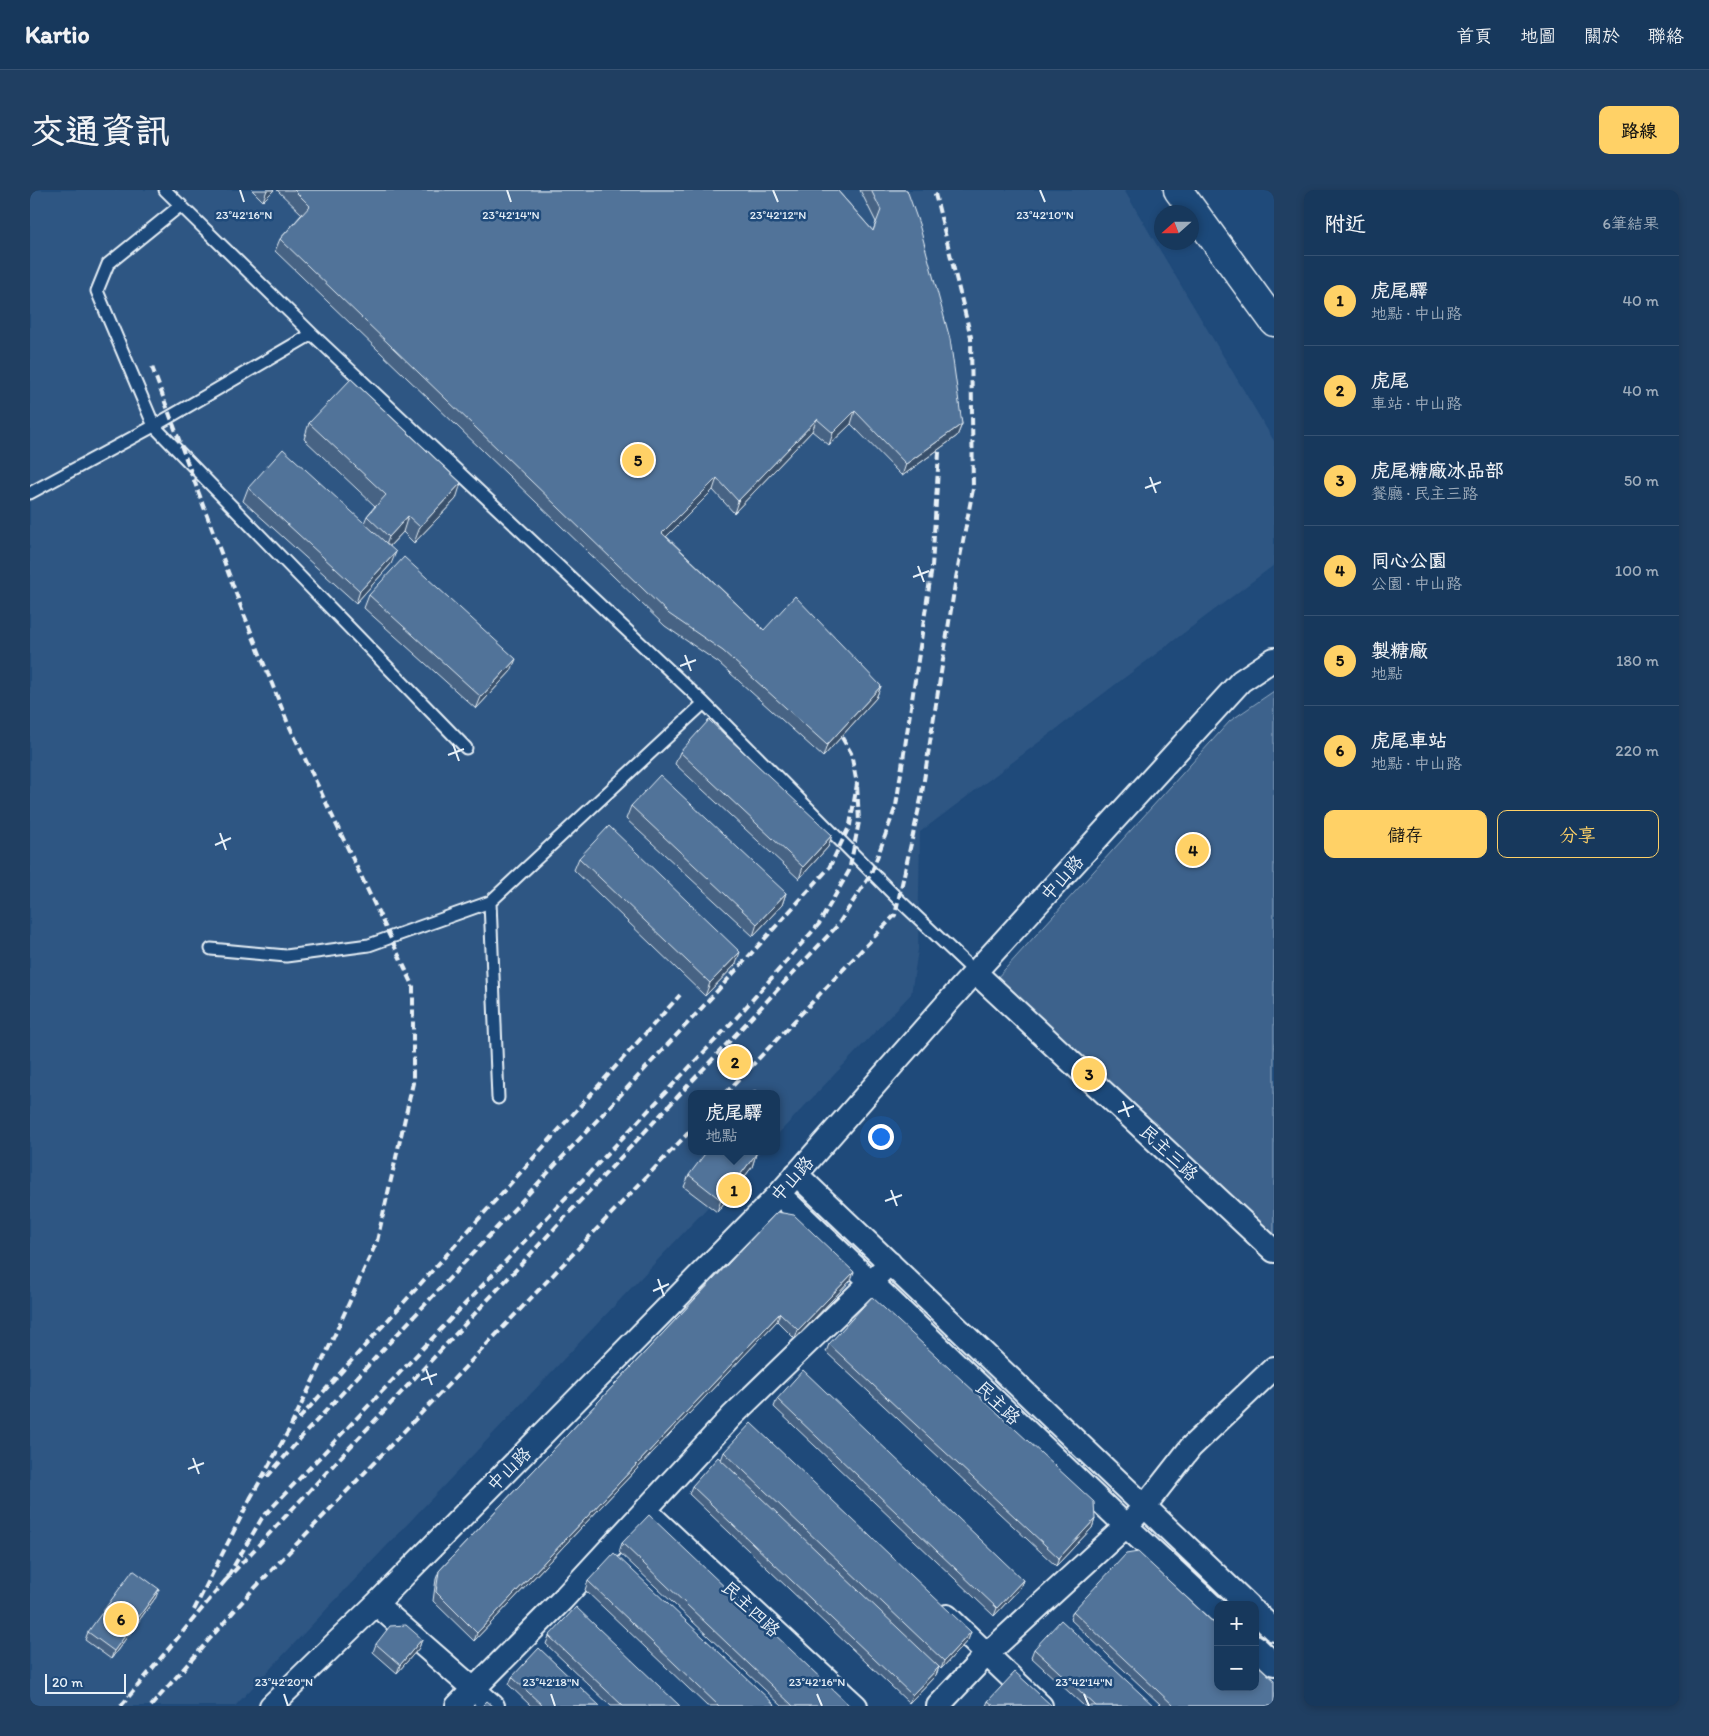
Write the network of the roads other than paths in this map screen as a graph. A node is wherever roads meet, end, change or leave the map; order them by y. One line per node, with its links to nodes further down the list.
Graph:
1 (164, 190): 3 (lane)
2 (1178, 190): 4 (street)
3 (181, 205): 5 (lane); 6 (lane)
4 (1274, 322)
5 (312, 334): 6 (lane); 9 (lane)
6 (154, 426): 7 (lane); 10 (lane)
7 (30, 493)
8 (1274, 659): 13 (street, 中山路)
9 (704, 702): 11 (lane); 13 (lane)
10 (466, 748)
11 (490, 902): 12 (lane); 14 (lane)
12 (211, 949)
13 (976, 973): 15 (street, 中山路); 17 (street, 民主三路)
14 (498, 1098)
15 (796, 1174): 16 (street, 中山路); 18 (street)
16 (779, 1194): 19 (street, 民主路); 26 (street, 中山路)
17 (1274, 1251)
18 (890, 1263): 19 (street); 21 (street)
19 (871, 1282): 22 (street); 23 (street, 民主路)
20 (1274, 1368): 21 (street)
21 (1144, 1506): 23 (street); 25 (street)
22 (646, 1511): 33 (street); 37 (street, 民主四路)
23 (1126, 1526): 27 (street, 民主路); 31 (street)
24 (929, 1599): 31 (street)
25 (1244, 1601)
26 (376, 1604): 33 (street); 34 (street, 中山路)
27 (1214, 1607)
28 (1259, 1616): 29 (street)
29 (1274, 1630)
30 (1259, 1650): 32 (street)
31 (987, 1654): 38 (street); 39 (street)
32 (1274, 1664)
33 (474, 1688): 35 (street); 36 (street)
34 (272, 1706)
35 (457, 1706)
36 (493, 1706)
37 (856, 1706)
38 (938, 1706)
39 (1041, 1706)

